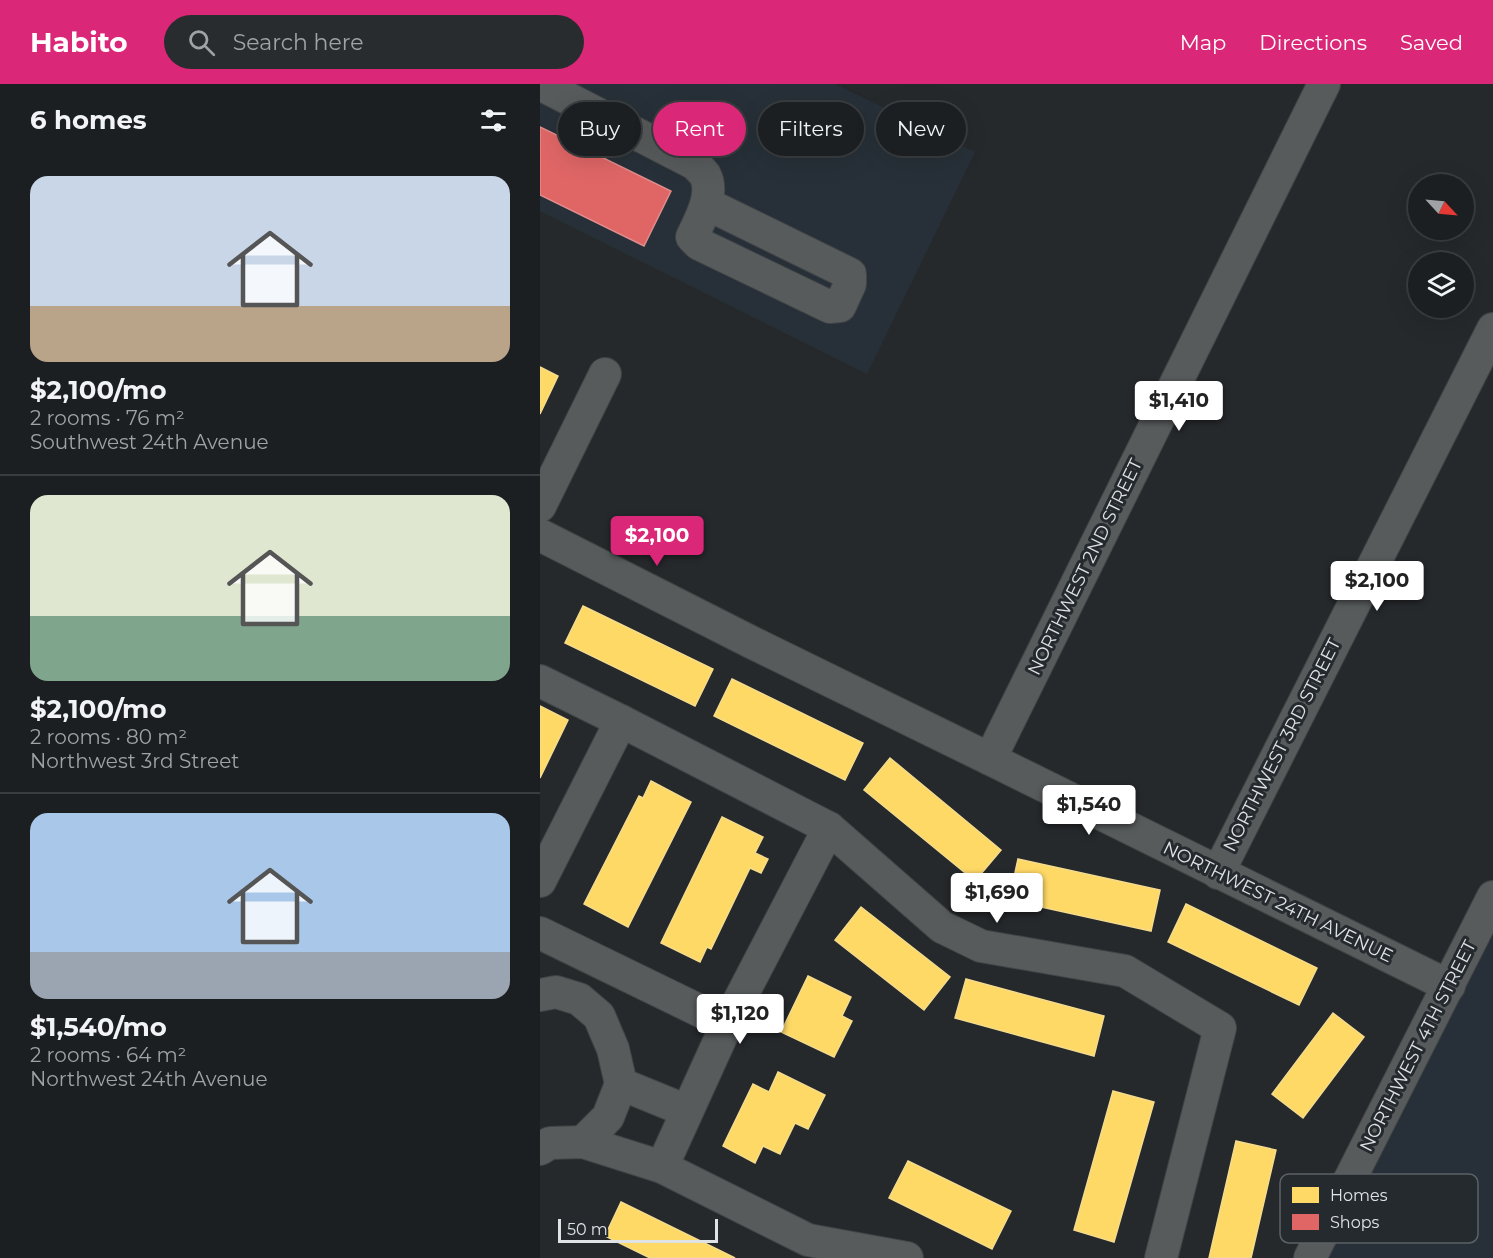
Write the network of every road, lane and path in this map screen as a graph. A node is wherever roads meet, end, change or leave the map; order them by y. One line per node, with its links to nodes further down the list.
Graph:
1 (540, 84): 3 (street)
2 (1324, 84): 10 (street, NORTHWEST 2ND STREET)
3 (707, 204)
4 (1493, 329): 12 (street, NORTHWEST 3RD STREET)
5 (605, 374): 6 (street)
6 (540, 506)
7 (540, 535): 10 (street, NORTHWEST 24TH AVENUE)
8 (540, 681): 9 (street)
9 (621, 721): 11 (street); 13 (street)
10 (990, 759): 12 (street, NORTHWEST 24TH AVENUE)
11 (829, 828): 18 (street); 27 (street)
12 (1218, 873): 16 (street, NORTHWEST 24TH AVENUE)
13 (540, 881)
14 (1493, 897): 16 (street, NORTHWEST 4TH STREET)
15 (540, 933): 18 (street)
16 (1449, 986): 24 (street, NORTHWEST 4TH STREET)
17 (540, 995): 19 (street)
18 (727, 1024): 20 (street)
19 (621, 1084): 20 (street); 22 (street)
20 (687, 1111): 23 (street)
21 (543, 1142): 22 (street)
22 (583, 1142): 23 (street)
23 (662, 1167): 26 (street)
24 (1353, 1174)
25 (1318, 1243): 28 (street, NORTHWEST 4TH STREET)
26 (907, 1258)
27 (1161, 1258)
28 (1310, 1258)

